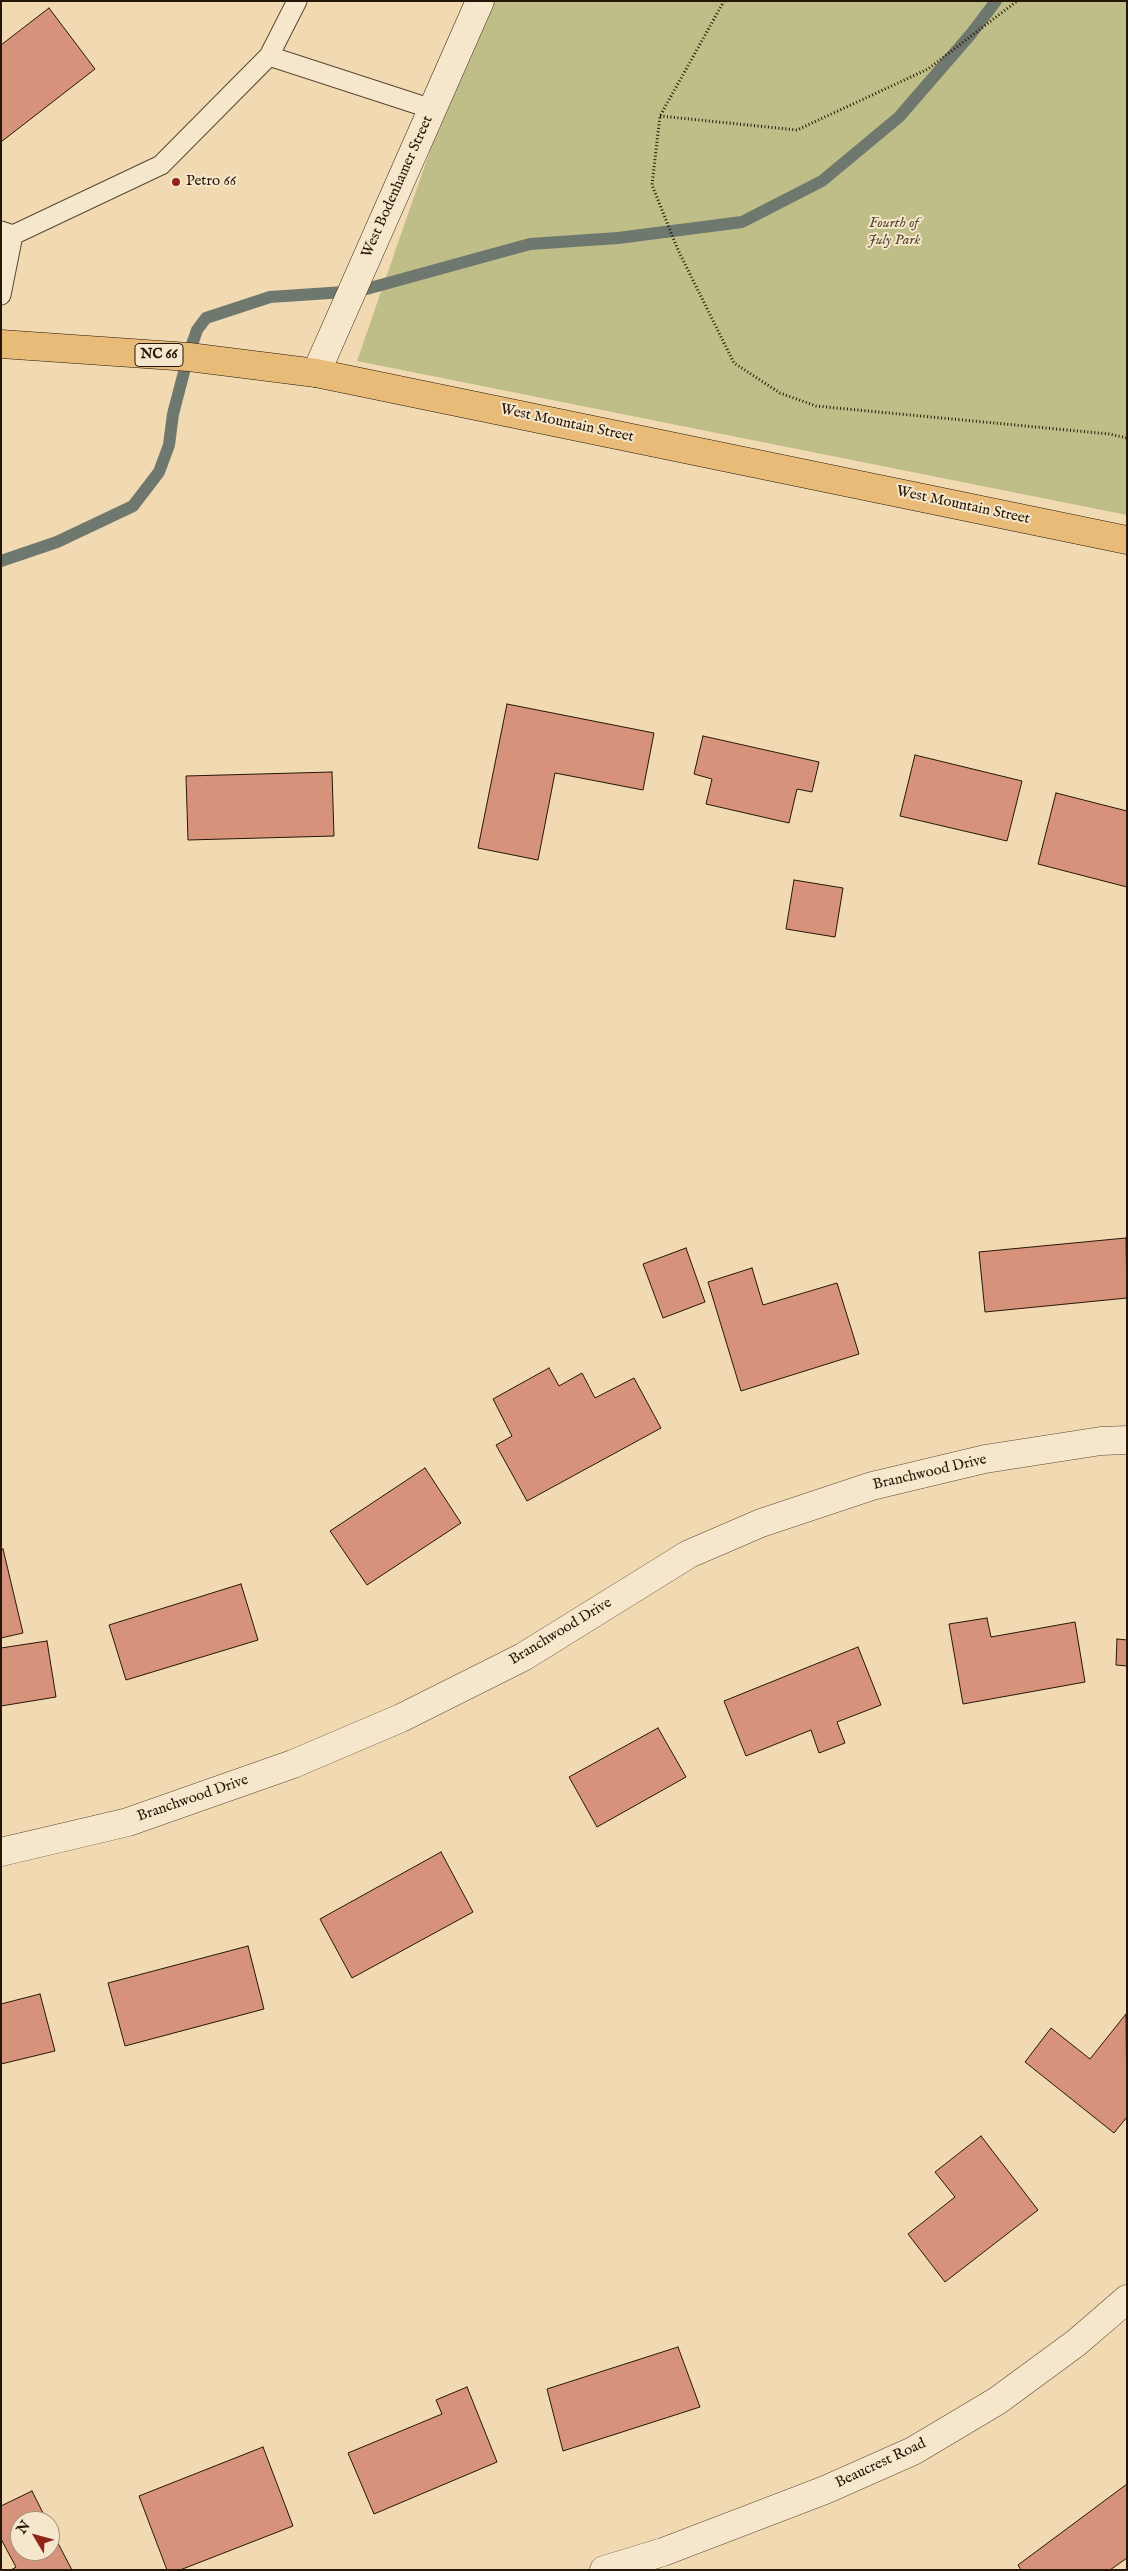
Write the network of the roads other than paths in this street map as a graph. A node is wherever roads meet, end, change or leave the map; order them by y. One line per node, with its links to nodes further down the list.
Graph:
1 (297, 1): 3 (lane)
2 (480, 1): 4 (street, West Bodenhamer Street)
3 (269, 56): 4 (lane); 5 (lane)
4 (432, 109): 8 (street, West Bodenhamer Street)
5 (7, 233): 6 (lane)
6 (1, 295)
7 (1, 344): 8 (main road, West Mountain Street / NC 66)
8 (316, 373): 9 (main road, West Mountain Street)
9 (1127, 540)
10 (1127, 1440): 11 (street, Branchwood Drive)
11 (1, 1852)
12 (1127, 2299): 13 (street, Beaucrest Road)
13 (666, 2561): 14 (street, Beaucrest Road)
14 (604, 2570)

